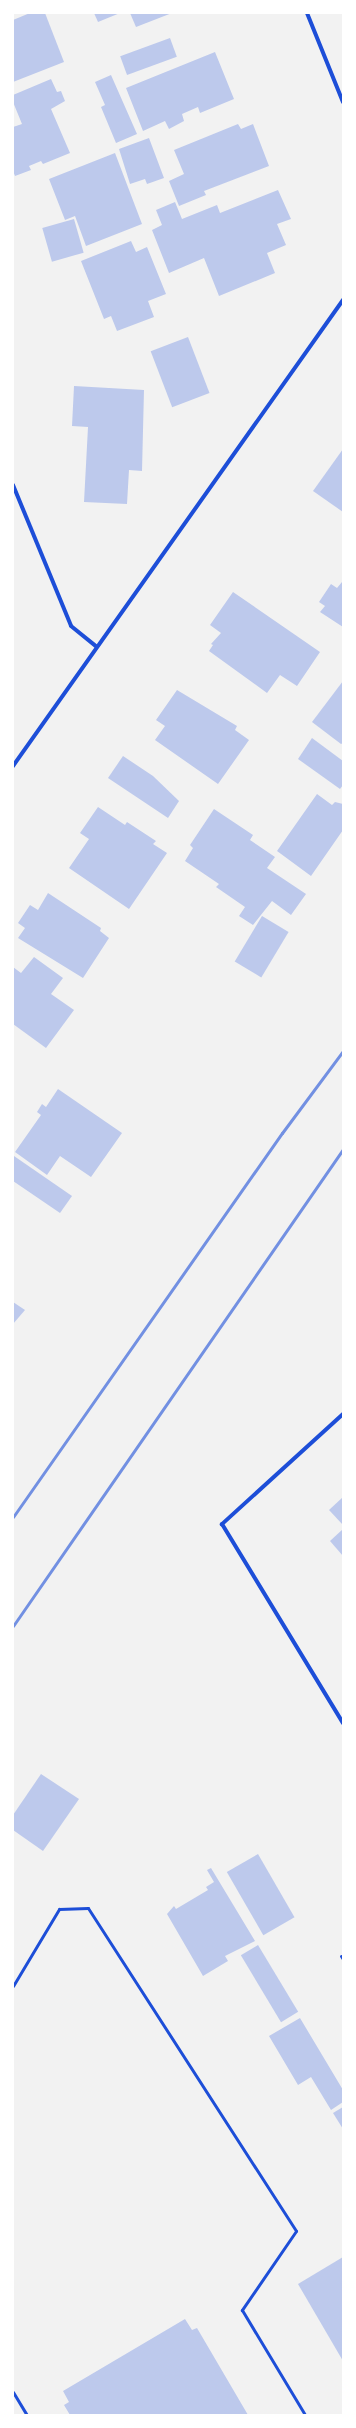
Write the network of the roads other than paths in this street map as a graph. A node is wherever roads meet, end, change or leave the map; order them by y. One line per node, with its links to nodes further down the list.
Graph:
1 (307, 13): 2 (street)
2 (343, 102)
3 (343, 300): 5 (street)
4 (13, 485): 5 (street)
5 (96, 646): 6 (street)
6 (13, 766)
7 (343, 1414): 8 (street)
8 (343, 1723)
9 (341, 1956): 10 (lane)
10 (343, 1959)
11 (13, 1986): 14 (lane)
12 (13, 2392): 13 (lane)
13 (27, 2415)
14 (304, 2415)

